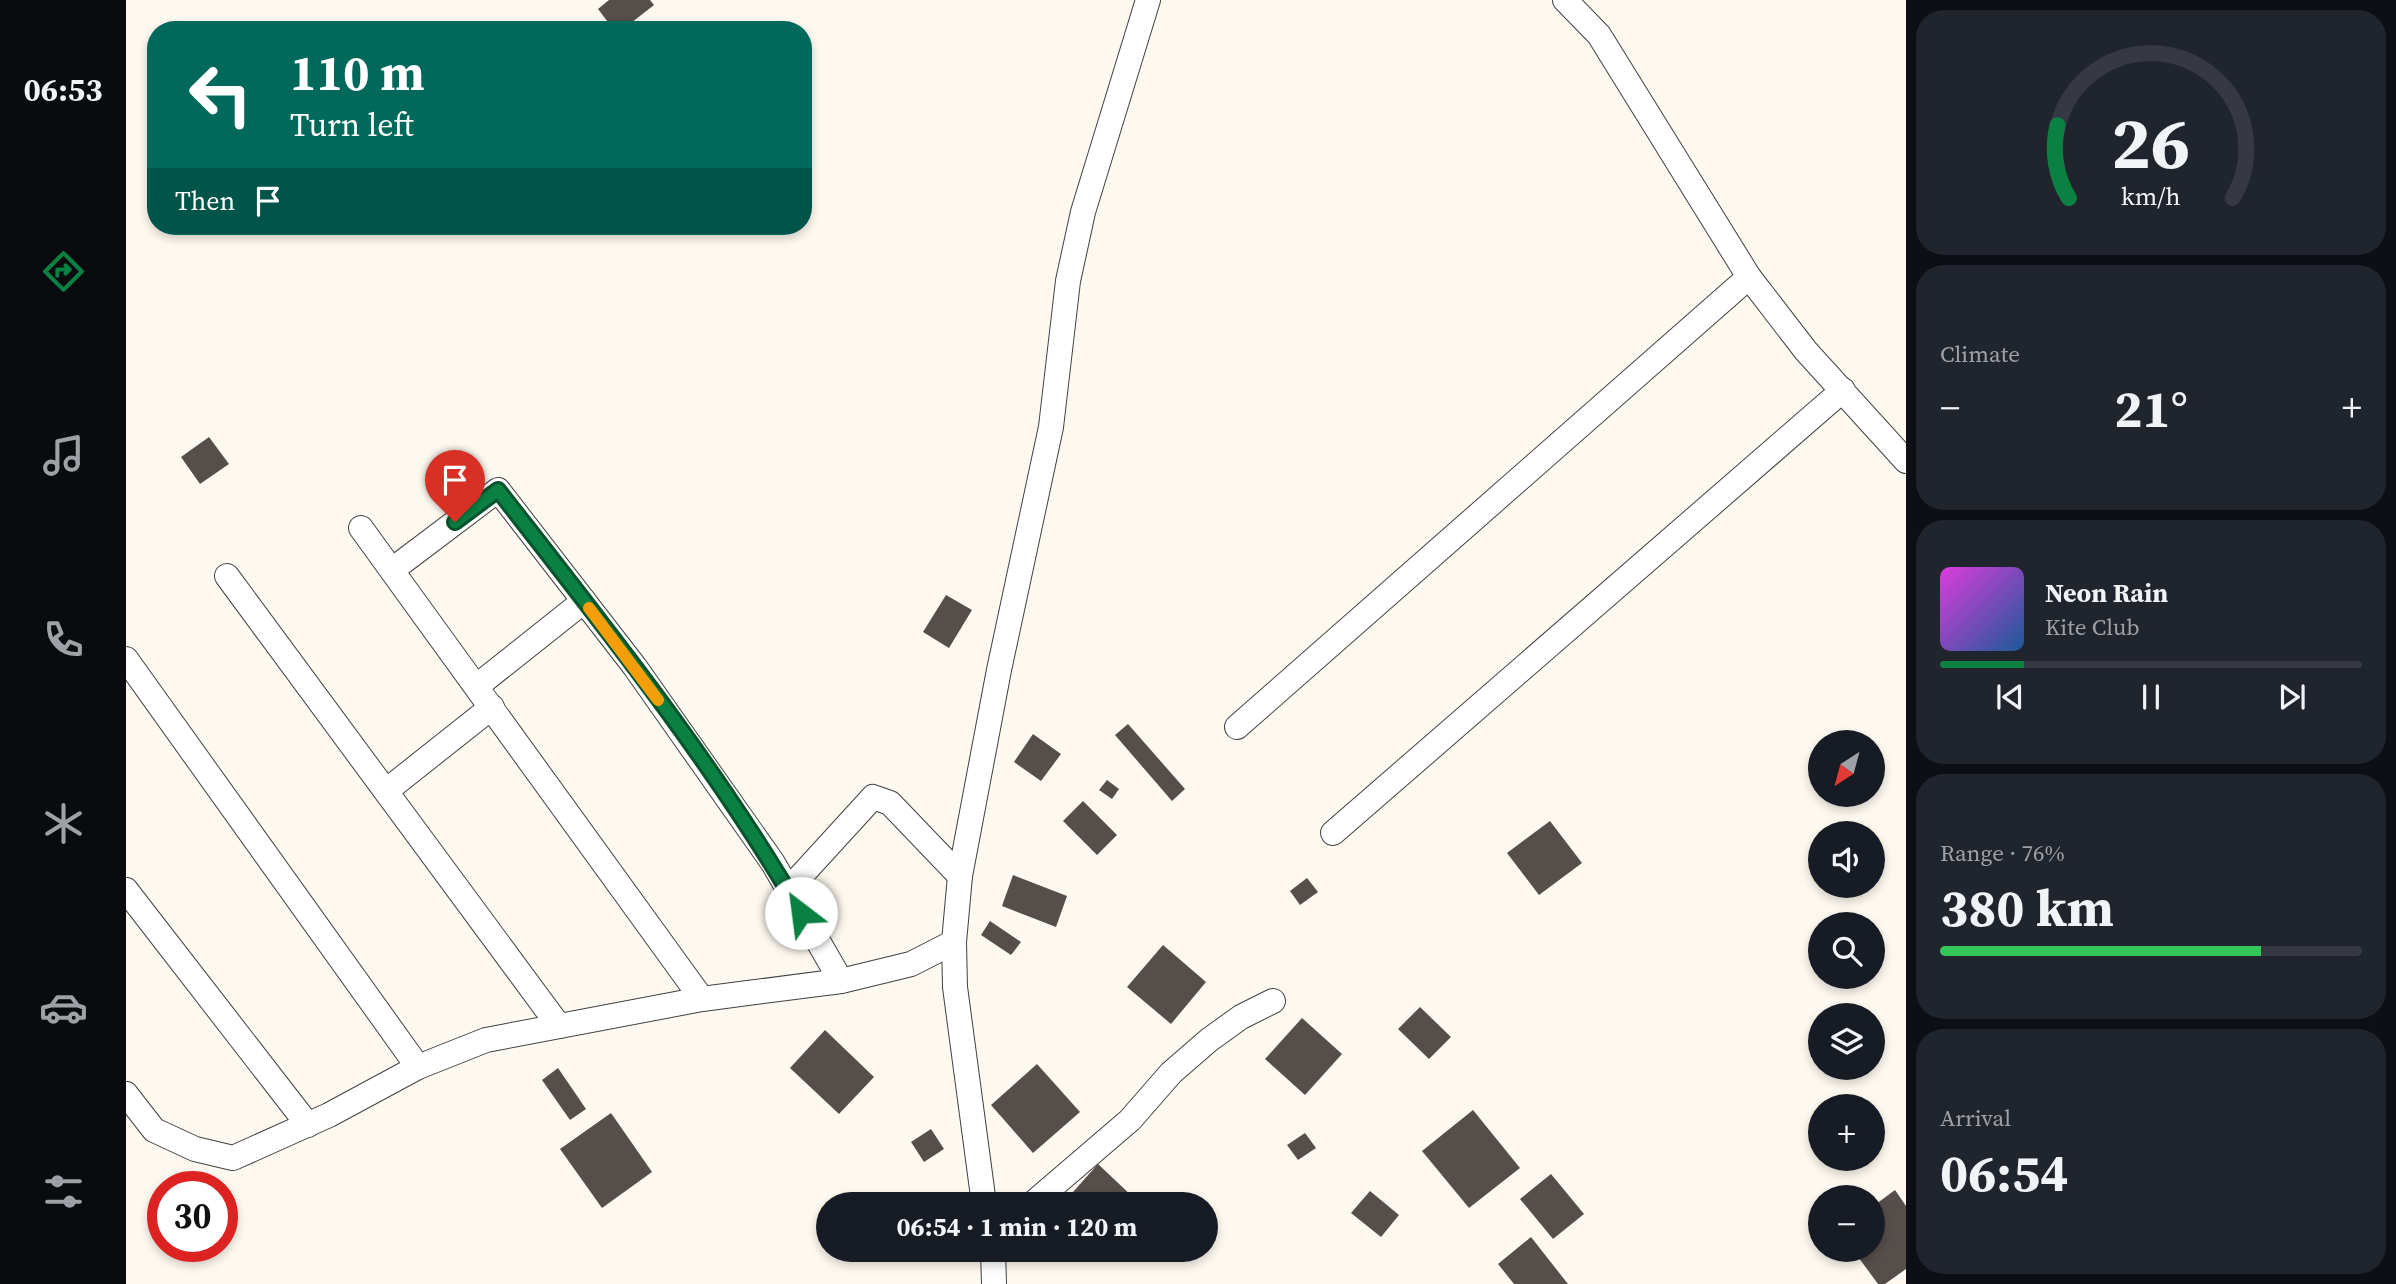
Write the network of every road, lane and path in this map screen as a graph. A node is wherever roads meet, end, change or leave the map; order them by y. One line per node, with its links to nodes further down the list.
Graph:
1 (1148, 0): 16 (street)
2 (1565, 0): 3 (street)
3 (1749, 277): 4 (street); 13 (street)
4 (1843, 390): 5 (street); 15 (street)
5 (1906, 461)
6 (361, 528): 7 (street)
7 (392, 570): 9 (street); 11 (street)
8 (227, 576): 14 (street)
9 (584, 601): 11 (street); 18 (street)
10 (126, 659): 24 (street)
11 (477, 686): 12 (street)
12 (492, 707): 14 (street); 21 (street)
13 (1237, 727)
14 (386, 791): 23 (street)
15 (1333, 833)
16 (960, 876): 18 (street); 19 (street)
17 (126, 890): 26 (street)
18 (788, 890): 20 (street)
19 (954, 942): 20 (street); 27 (street)
20 (841, 981): 21 (street)
21 (702, 999): 23 (street)
22 (1273, 1001): 28 (street)
23 (559, 1026): 24 (street)
24 (418, 1067): 26 (street)
25 (126, 1094): 26 (street)
26 (308, 1125)
27 (982, 1192)
28 (1046, 1192)
29 (993, 1262): 30 (street)
30 (994, 1284)

